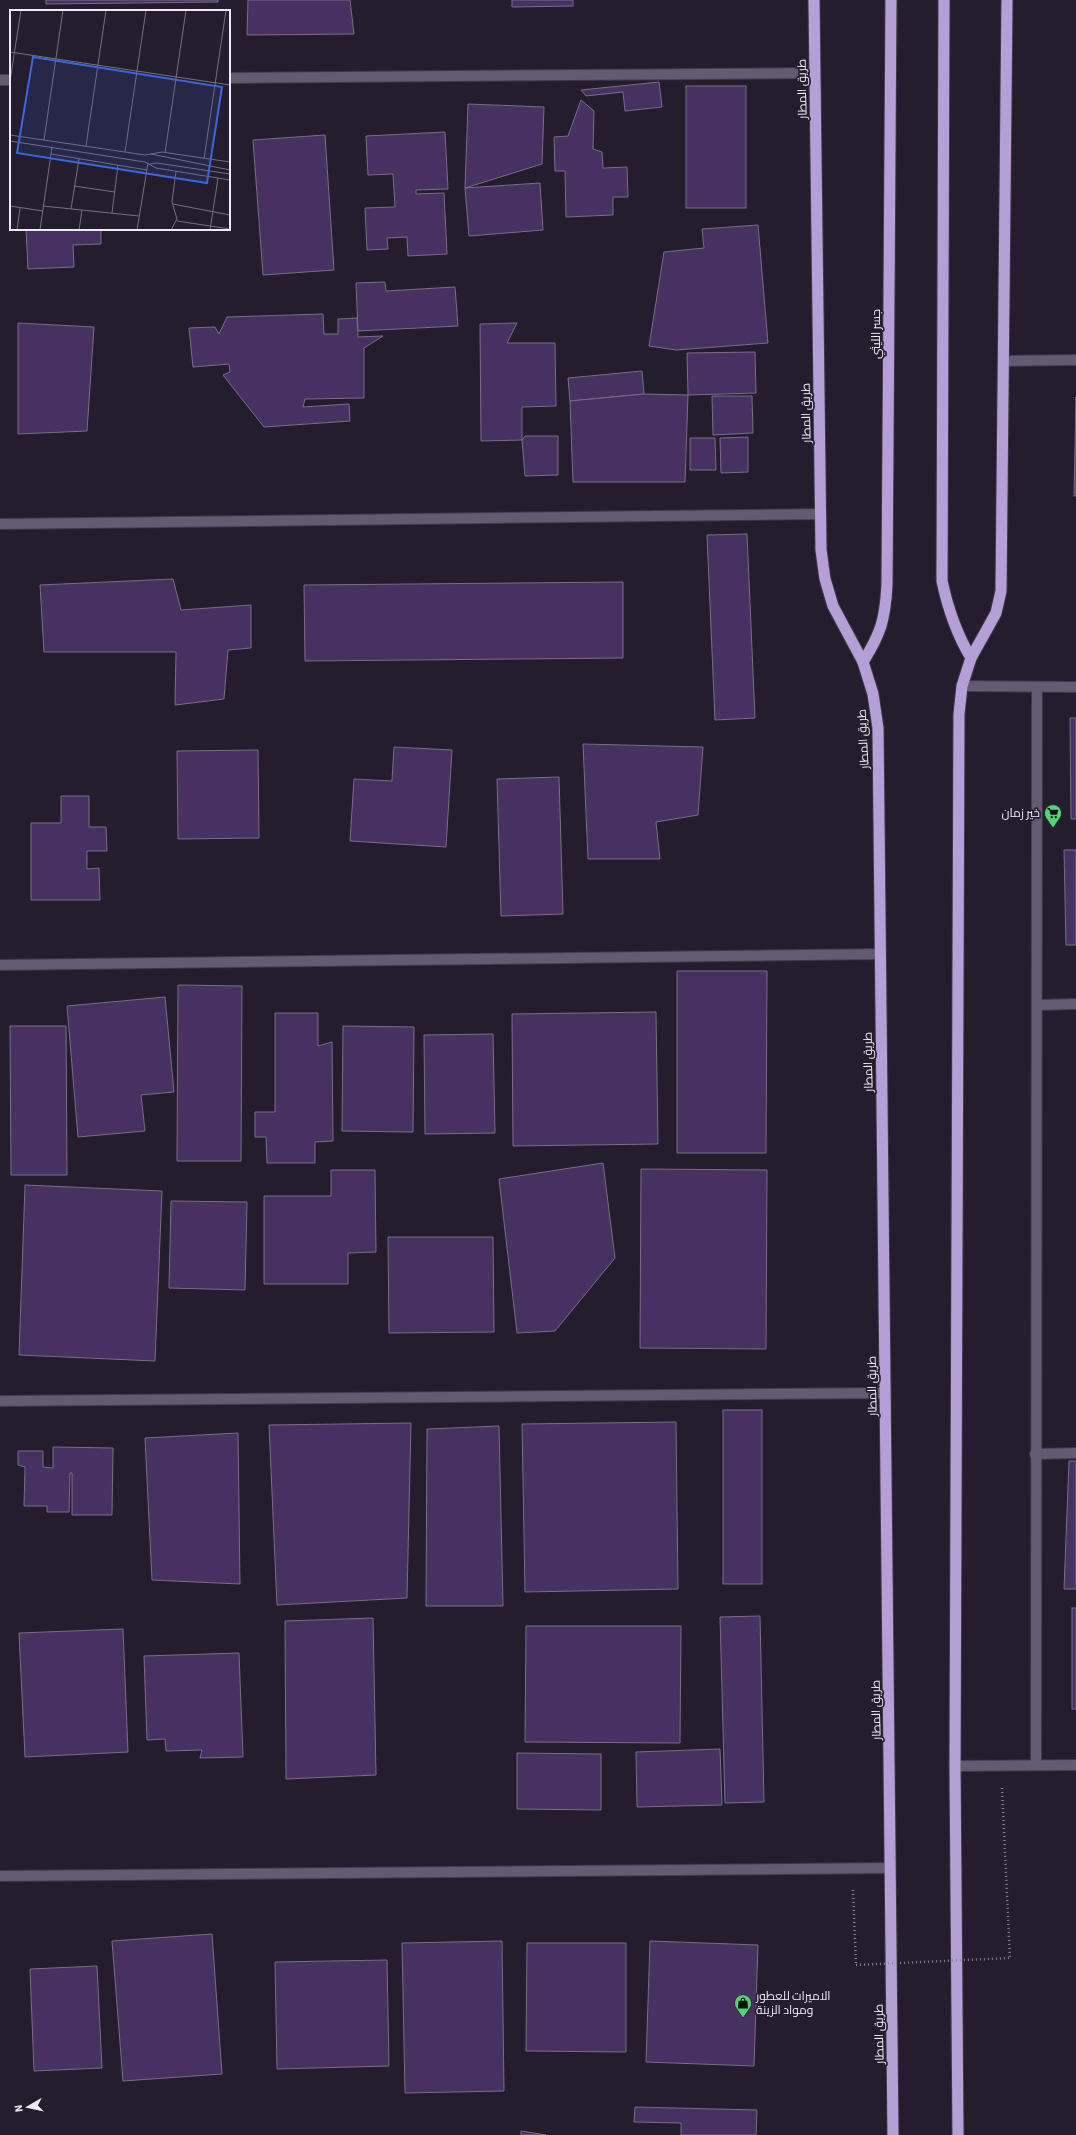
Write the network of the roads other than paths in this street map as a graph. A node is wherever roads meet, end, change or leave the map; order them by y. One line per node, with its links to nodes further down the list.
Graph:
1 (814, 0): 5 (highway, طريق المطار)
2 (891, 0): 12 (highway, جسر الليثي)
3 (944, 0): 11 (highway)
4 (1007, 0): 8 (highway)
5 (815, 73): 6 (street); 9 (highway, طريق المطار)
6 (230, 78)
7 (1076, 360): 8 (street)
8 (1004, 361): 11 (highway)
9 (820, 514): 10 (street); 12 (highway, طريق المطار)
10 (0, 524)
11 (971, 658): 13 (highway)
12 (863, 662): 16 (highway, طريق المطار)
13 (962, 686): 14 (street); 26 (highway)
14 (1038, 687): 15 (street); 19 (street)
15 (1076, 687)
16 (880, 954): 17 (street); 20 (highway, طريق المطار)
17 (0, 965)
18 (1076, 1004): 19 (street)
19 (1037, 1005): 23 (street)
20 (885, 1393): 21 (street); 27 (highway, طريق المطار)
21 (0, 1401)
22 (1076, 1453): 23 (street)
23 (1035, 1454): 24 (street)
24 (1036, 1765): 25 (street); 26 (street)
25 (1076, 1765)
26 (955, 1766): 30 (highway)
27 (890, 1868): 28 (street); 29 (highway, طريق المطار)
28 (0, 1876)
29 (893, 2135)
30 (958, 2135)

